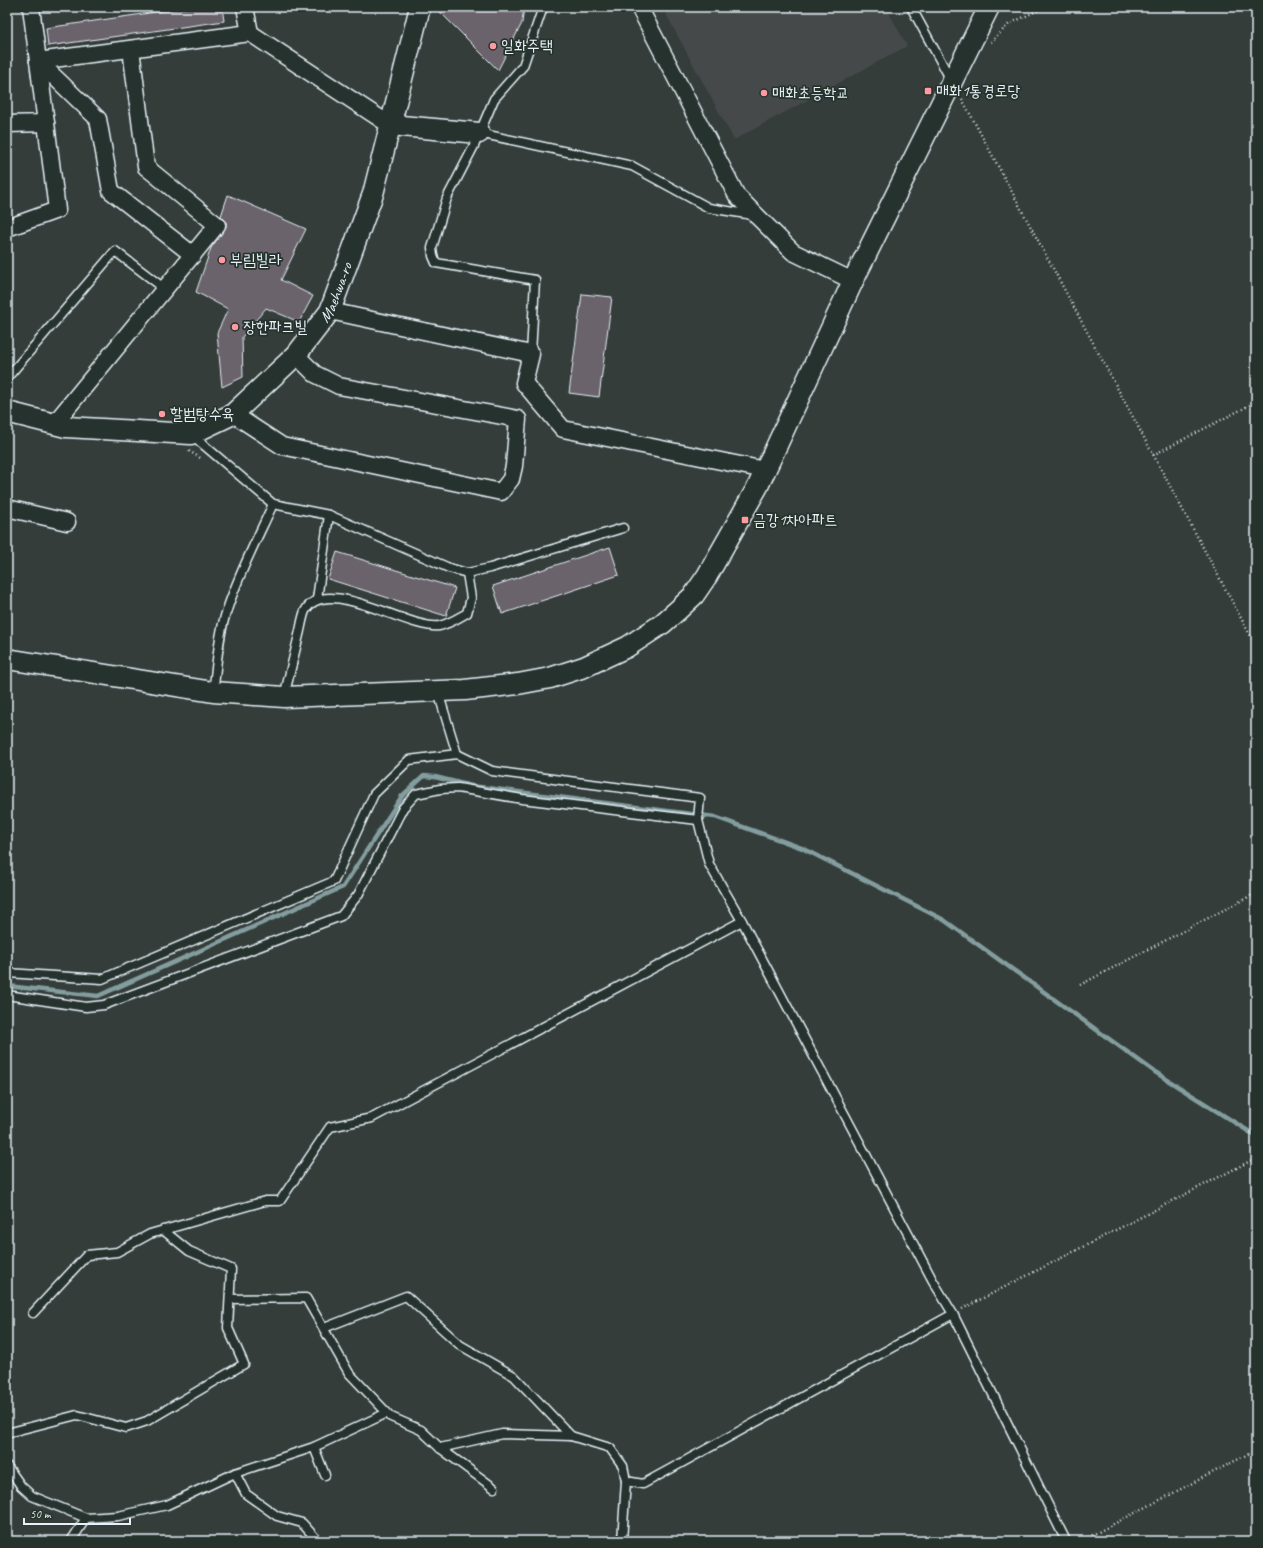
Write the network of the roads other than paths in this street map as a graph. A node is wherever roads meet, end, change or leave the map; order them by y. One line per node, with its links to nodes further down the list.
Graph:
1 (31, 7): 10 (street)
2 (245, 7): 8 (street)
3 (420, 7): 14 (street, Maehwa-ro)
4 (543, 7): 15 (lane)
5 (639, 7): 16 (street)
6 (911, 7): 11 (lane)
7 (990, 7): 11 (street)
8 (250, 33): 9 (street); 14 (street)
9 (131, 49): 10 (street); 18 (street)
10 (38, 61): 12 (street); 18 (street)
11 (952, 82): 19 (street)
12 (46, 123): 13 (street); 17 (street)
13 (7, 124)
14 (390, 125): 15 (street); 21 (street, Maehwa-ro)
15 (479, 133): 16 (lane); 22 (lane)
16 (756, 215): 19 (street)
17 (7, 228)
18 (193, 255): 20 (street)
19 (853, 281): 29 (street)
20 (165, 289): 24 (lane); 27 (street)
21 (330, 311): 22 (street); 23 (street, Maehwa-ro)
22 (531, 354): 29 (street)
23 (296, 355): 26 (street, Maehwa-ro); 26 (street)
24 (7, 378)
25 (7, 412): 27 (street, Maehwa-ro)
26 (233, 414): 28 (street, Maehwa-ro)
27 (54, 424): 28 (street, Maehwa-ro)
28 (191, 434): 30 (lane)
29 (766, 470): 38 (street)
30 (273, 504): 32 (lane); 39 (lane)
31 (7, 508): 33 (street)
32 (329, 515): 35 (lane); 36 (lane)
33 (67, 522)
34 (623, 528): 35 (lane)
35 (467, 573): 36 (lane)
36 (317, 599): 40 (lane)
37 (7, 659): 39 (street)
38 (438, 691): 40 (street); 41 (lane)
39 (213, 692): 40 (street)
40 (284, 697)
41 (457, 754): 42 (lane); 44 (lane)
42 (698, 820): 43 (lane); 45 (lane)
43 (742, 921): 46 (lane); 49 (lane)
44 (7, 973)
45 (7, 995)
46 (163, 1230): 47 (lane); 48 (lane)
47 (230, 1299): 50 (lane); 52 (lane)
48 (33, 1313)
49 (953, 1314): 59 (lane); 65 (lane)
50 (324, 1328): 51 (lane); 53 (lane)
51 (387, 1413): 54 (lane); 55 (lane)
52 (7, 1433)
53 (571, 1436): 55 (lane); 59 (lane)
54 (314, 1447): 57 (lane); 58 (lane)
55 (440, 1448): 60 (lane)
56 (7, 1466): 61 (lane)
57 (236, 1473): 61 (lane); 63 (lane)
58 (325, 1475)
59 (626, 1481): 64 (lane)
60 (494, 1488)
61 (86, 1518): 62 (lane)
62 (71, 1541)
63 (318, 1541)
64 (622, 1541)
65 (1066, 1541)

